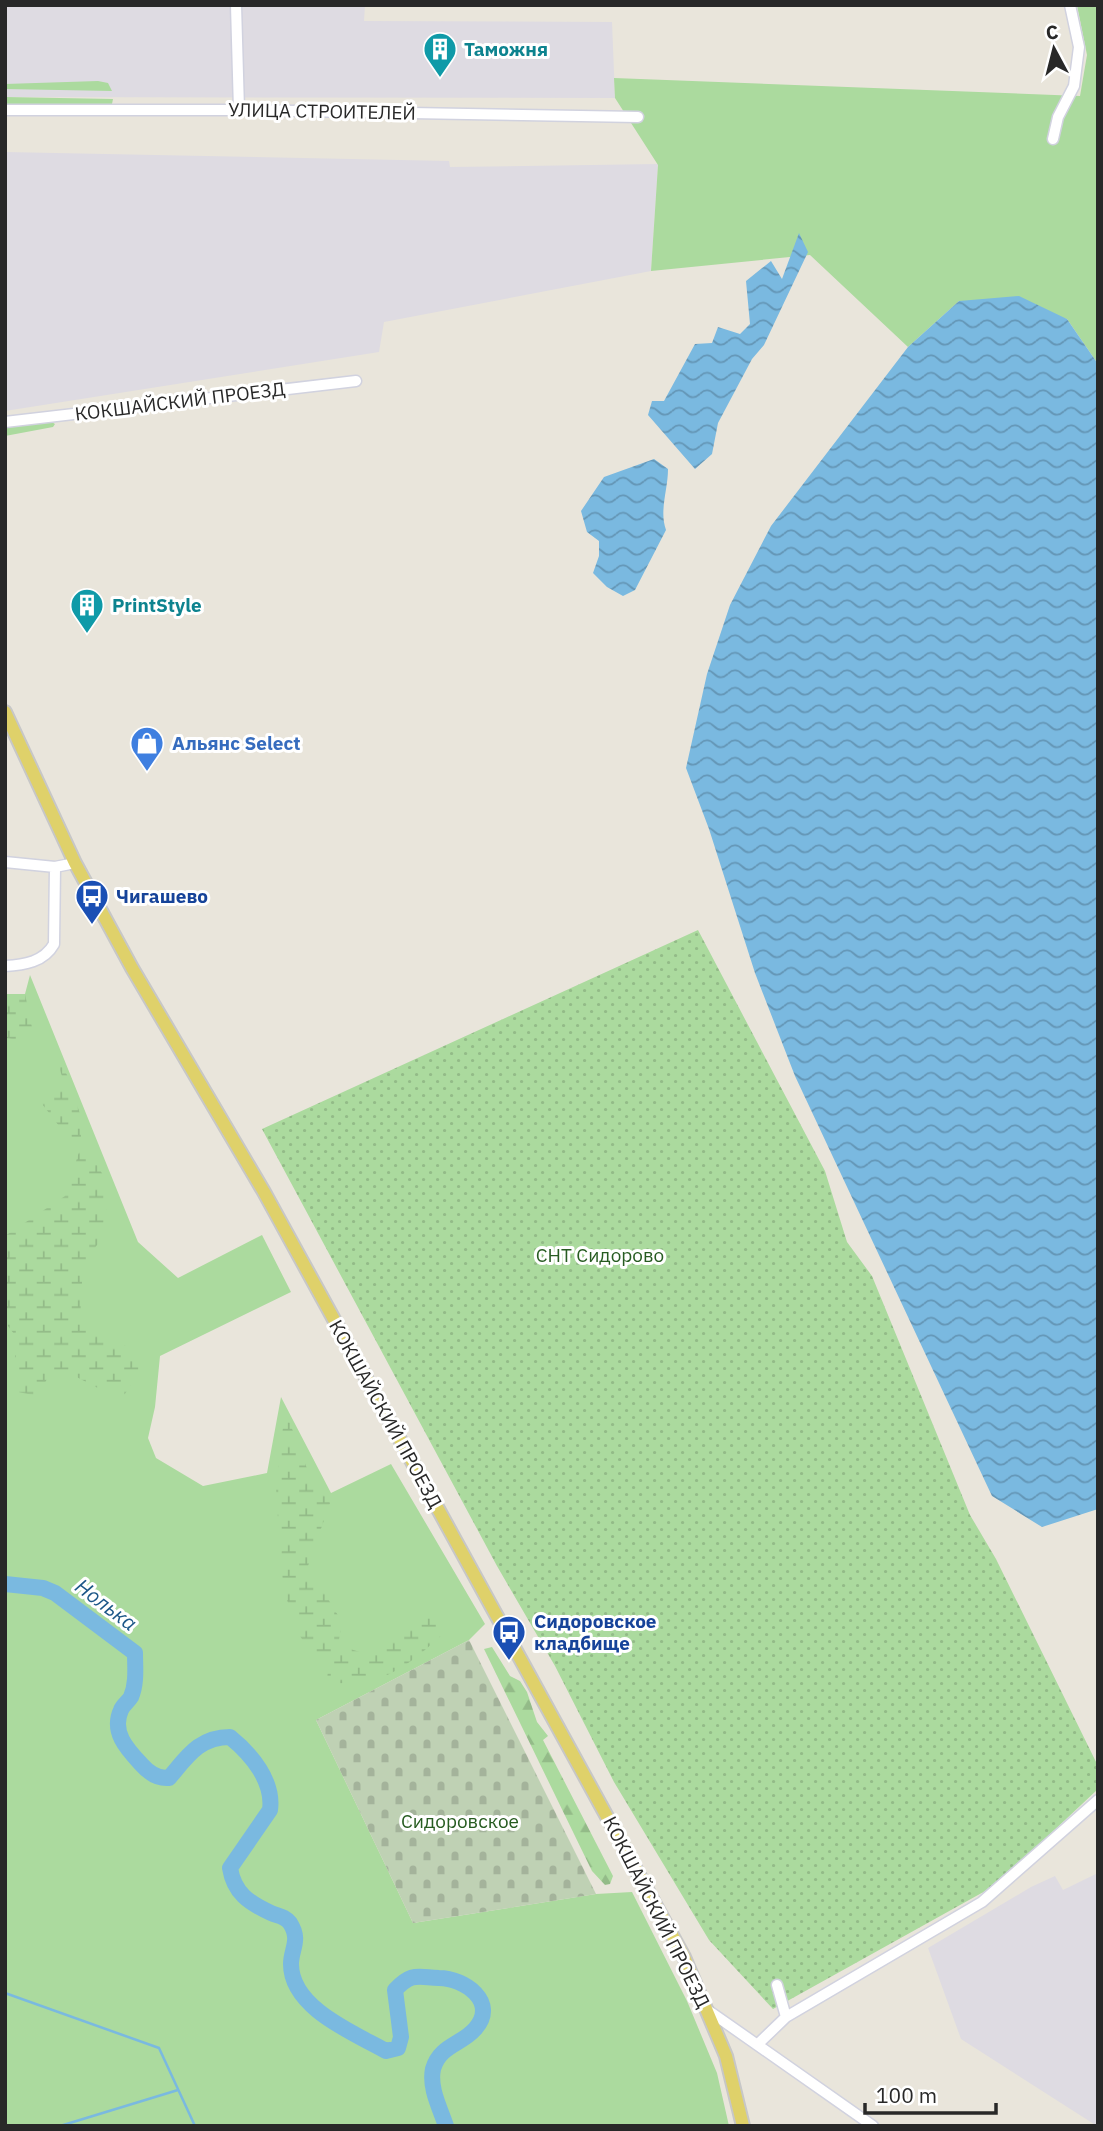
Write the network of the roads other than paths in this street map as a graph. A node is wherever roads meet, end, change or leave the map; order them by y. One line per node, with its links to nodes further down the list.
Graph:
1 (236, 5): 4 (street)
2 (1070, 5): 6 (street)
3 (5, 110): 4 (street, УЛИЦА СТРОИТЕЛЕЙ)
4 (239, 110): 5 (street, УЛИЦА СТРОИТЕЛЕЙ)
5 (638, 117)
6 (1053, 139)
7 (356, 381): 8 (street, КОКШАЙСКИЙ ПРОЕЗД)
8 (5, 422)
9 (5, 712): 11 (main road, КОКШАЙСКИЙ ПРОЕЗД)
10 (5, 862): 12 (street)
11 (75, 863): 12 (street); 16 (main road, КОКШАЙСКИЙ ПРОЕЗД)
12 (55, 867): 13 (street)
13 (5, 966)
14 (1098, 1800): 17 (street)
15 (777, 1984): 17 (street)
16 (709, 2011): 18 (street); 19 (main road, КОКШАЙСКИЙ ПРОЕЗД)
17 (786, 2017): 18 (street)
18 (758, 2044): 20 (street)
19 (743, 2126)
20 (873, 2126)

